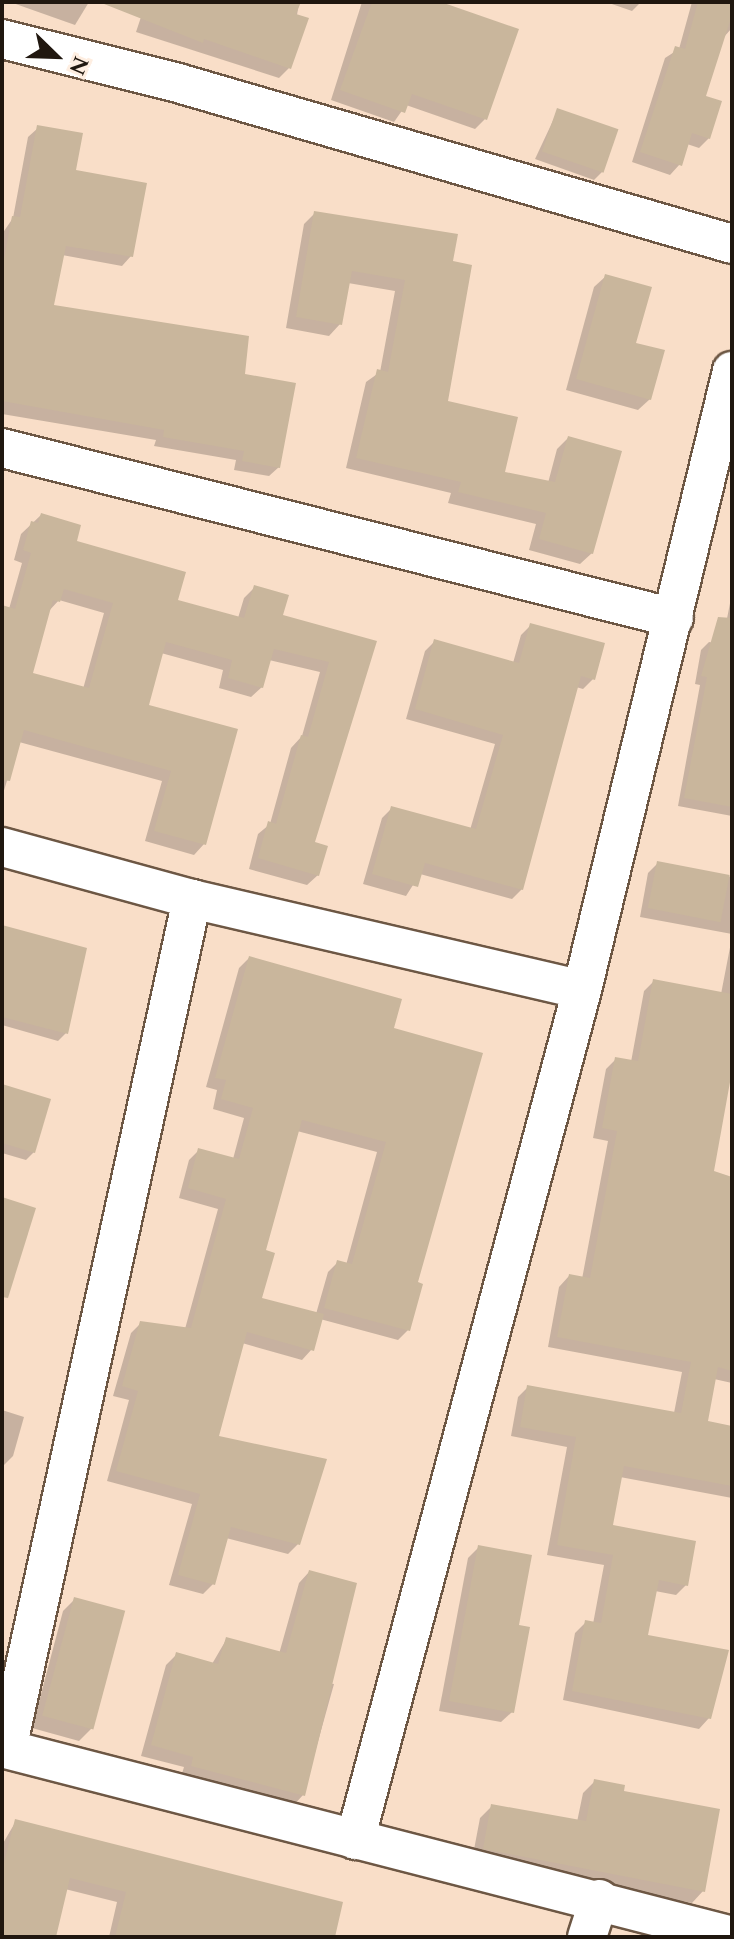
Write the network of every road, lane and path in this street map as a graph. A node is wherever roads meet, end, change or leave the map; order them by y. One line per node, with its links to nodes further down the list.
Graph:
1 (2, 39): 2 (street)
2 (732, 244)
3 (732, 371): 5 (street)
4 (2, 448): 5 (street)
5 (674, 618): 8 (street)
6 (2, 847): 7 (street)
7 (192, 899): 8 (street); 9 (street)
8 (582, 990): 10 (street)
9 (4, 1749): 10 (street)
10 (355, 1840): 11 (street)
11 (599, 1899): 12 (street); 13 (street)
12 (732, 1936)
13 (587, 1937)

